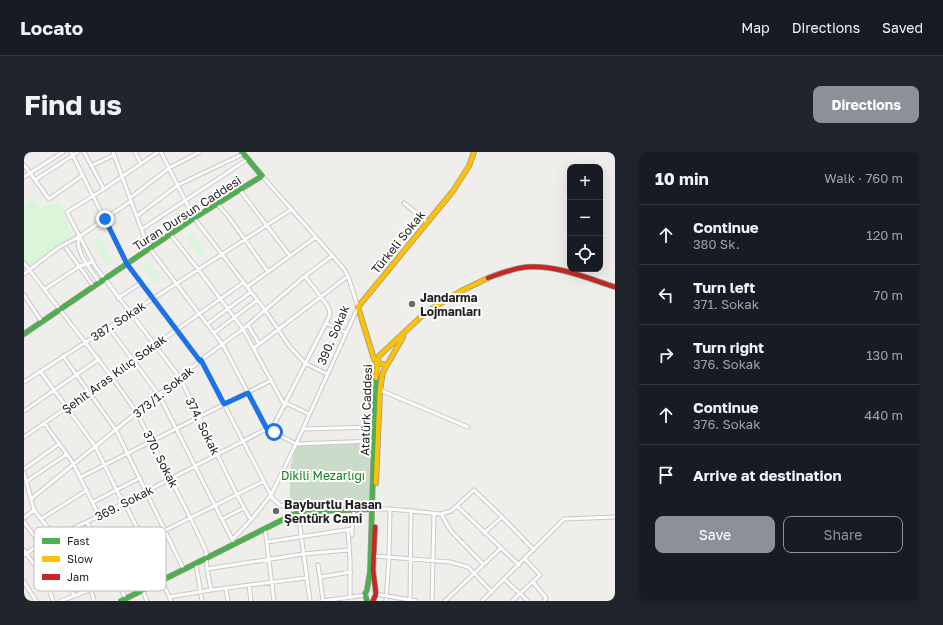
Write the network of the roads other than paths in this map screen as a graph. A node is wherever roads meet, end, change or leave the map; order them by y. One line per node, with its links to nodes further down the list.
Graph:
1 (27, 152): 12 (street)
2 (63, 152): 20 (street)
3 (71, 152): 14 (street)
4 (78, 152): 14 (street)
5 (84, 152): 18 (street)
6 (135, 152): 16 (street)
7 (158, 152): 16 (street)
8 (161, 152): 19 (street)
9 (200, 152): 19 (street)
10 (474, 152): 38 (street, Türkeli Sokak)
11 (242, 153): 15 (street, 390. Sokak); 26 (street)
12 (24, 154)
13 (113, 154): 18 (street); 24 (street)
14 (72, 156): 21 (street); 25 (street)
15 (248, 159): 22 (street, 390. Sokak); 31 (street)
16 (141, 164): 24 (street)
17 (24, 165): 20 (street)
18 (91, 166): 27 (street)
19 (169, 168): 26 (street); 30 (street)
20 (30, 173): 23 (street); 25 (street)
21 (83, 175): 25 (street); 29 (street)
22 (262, 176): 28 (street, Turan Dursun Caddesi); 34 (street, 390. Sokak)
23 (24, 177)
24 (122, 177): 27 (street); 30 (street)
25 (35, 180)
26 (178, 185): 31 (street); 35 (street)
27 (104, 189): 29 (street)
28 (239, 189): 33 (street, Turan Dursun Caddesi); 39 (street)
29 (94, 196): 37 (street); 42 (street, 374. Sokak)
30 (131, 200): 35 (street); 37 (street)
31 (185, 200): 36 (street); 40 (street)
32 (404, 203): 38 (street)
33 (217, 204): 36 (street, Turan Dursun Caddesi); 44 (street)
34 (292, 209): 39 (street, 387. Sokak); 43 (street, 390. Sokak)
35 (137, 216): 40 (street)
36 (194, 218): 41 (street, Turan Dursun Caddesi); 47 (street)
37 (105, 219): 42 (street); 53 (street)
38 (427, 222): 77 (street, Türkeli Sokak)
39 (266, 225): 44 (street, 387. Sokak); 48 (street)
40 (142, 229): 46 (street)
41 (171, 235): 46 (street, Turan Dursun Caddesi); 55 (street)
42 (80, 236): 51 (street, 374. Sokak); 52 (street); 56 (street)
43 (316, 237): 48 (street); 49 (street, 390. Sokak)
44 (244, 239): 47 (street, 387. Sokak); 57 (street)
45 (66, 248): 54 (street)
46 (149, 250): 53 (street, Turan Dursun Caddesi); 65 (street)
47 (221, 254): 55 (street, 387. Sokak); 62 (street)
48 (290, 256): 57 (street)
49 (332, 256): 59 (street, 373/1. Sokak); 60 (street, 390. Sokak)
50 (24, 262): 56 (street, 370. Sokak)
51 (92, 262): 52 (street); 61 (street, 374. Sokak)
52 (86, 264): 54 (street); 63 (street)
53 (127, 264): 61 (street, Turan Dursun Caddesi); 64 (street)
54 (80, 266): 66 (street); 69 (street)
55 (198, 269): 65 (street, 387. Sokak); 75 (street)
56 (30, 270): 58 (street); 69 (street, 370. Sokak)
57 (268, 272): 67 (street)
58 (24, 274)
59 (305, 276): 72 (street); 80 (street, 373/1. Sokak)
60 (348, 276): 72 (street); 77 (street, 390. Sokak)
61 (105, 280): 63 (street, Turan Dursun Caddesi); 73 (street, 374. Sokak)
62 (244, 282): 67 (street); 75 (street, Şehit Aras Kılıç Sokak)
63 (100, 283): 66 (street, Turan Dursun Caddesi)
64 (141, 283): 73 (street); 74 (street)
65 (176, 283): 74 (street, 387. Sokak); 82 (street)
66 (94, 287): 79 (street, Turan Dursun Caddesi)
67 (247, 287): 70 (street)
68 (615, 287): 84 (street, Atatürk Caddesi)
69 (45, 289): 79 (street, 370. Sokak)
70 (251, 292): 76 (street); 78 (street)
71 (24, 294): 85 (street)
72 (320, 296): 86 (street); 92 (street)
73 (118, 298): 81 (street, 374. Sokak)
74 (154, 298): 81 (street, 387. Sokak); 90 (street)
75 (220, 298): 78 (street); 82 (street, Şehit Aras Kılıç Sokak)
76 (257, 300): 80 (street); 83 (street)
77 (358, 307): 94 (street, 390. Sokak); 101 (street)
78 (228, 309): 83 (street); 87 (street)
79 (61, 310): 85 (street, Turan Dursun Caddesi); 96 (street, 370. Sokak)
80 (265, 310): 88 (street, 373/1. Sokak); 92 (street)
81 (131, 314): 89 (street, 387. Sokak); 98 (street, 374. Sokak)
82 (198, 314): 87 (street); 90 (street, Şehit Aras Kılıç Sokak)
83 (235, 318): 91 (street); 95 (street)
84 (418, 321): 102 (street, Atatürk Caddesi); 104 (street, Atatürk Caddesi)
85 (42, 322): 93 (street, Turan Dursun Caddesi)
86 (326, 323): 94 (street); 108 (street)
87 (207, 324): 95 (street)
88 (248, 325): 91 (street, 373/1. Sokak); 97 (street)
89 (109, 328): 96 (street, 387. Sokak); 106 (street)
90 (176, 329): 98 (street, Şehit Aras Kılıç Sokak); 107 (street)
91 (243, 329): 99 (street, 373/1. Sokak); 100 (street)
92 (278, 329): 97 (street); 108 (street)
93 (25, 332)
94 (346, 333): 112 (street, 390. Sokak)
95 (214, 334): 99 (street)
96 (85, 342): 103 (street, 387. Sokak); 105 (street, 370. Sokak)
97 (258, 344): 100 (street)
98 (155, 345): 106 (street, Şehit Aras Kılıç Sokak); 115 (street, 374. Sokak)
99 (223, 345): 107 (street, 373/1. Sokak); 121 (street)
100 (254, 348): 116 (street)
101 (371, 348): 102 (street); 109 (street)
102 (381, 354): 104 (street); 109 (street, Atatürk Caddesi)
103 (62, 356): 111 (street, 387. Sokak); 113 (street)
104 (390, 358): 110 (street, Atatürk Caddesi)
105 (99, 359): 113 (street); 114 (street, 370. Sokak)
106 (133, 360): 114 (street, Şehit Aras Kılıç Sokak); 122 (street)
107 (200, 361): 115 (street, 373/1. Sokak); 123 (street)
108 (305, 363): 112 (street); 124 (street)
109 (377, 363): 110 (street); 131 (street, Atatürk Caddesi)
110 (387, 365): 119 (street, Atatürk Caddesi)
111 (40, 371): 117 (street, 387. Sokak); 118 (street)
112 (327, 374): 128 (street, 390. Sokak)
113 (76, 375): 118 (street); 120 (street)
114 (111, 376): 120 (street, Şehit Aras Kılıç Sokak); 127 (street, 370. Sokak)
115 (180, 378): 122 (street, 373/1. Sokak); 129 (street, 374. Sokak)
116 (270, 381): 121 (street); 124 (street)
117 (24, 382)
118 (54, 390): 125 (street); 126 (street)
119 (380, 390): 132 (street); 170 (street, Atatürk Caddesi)
120 (88, 393): 125 (street, Şehit Aras Kılıç Sokak); 136 (street)
121 (248, 393): 123 (street); 133 (street)
122 (159, 395): 127 (street, 373/1. Sokak); 134 (street)
123 (224, 404): 129 (street); 140 (street)
124 (285, 404): 128 (street); 133 (street)
125 (68, 408): 130 (street, Şehit Aras Kılıç Sokak); 143 (street)
126 (24, 410)
127 (137, 413): 136 (street, 373/1. Sokak); 139 (street, 370. Sokak)
128 (309, 414): 135 (street, 390. Sokak)
129 (199, 417): 134 (street); 146 (street, 374. Sokak)
130 (44, 424): 137 (street, Şehit Aras Kılıç Sokak); 141 (street)
131 (375, 427): 135 (street); 138 (street, Atatürk Caddesi)
132 (468, 427)
133 (268, 428): 140 (street, 369. Sokak); 142 (street)
134 (176, 429): 139 (street); 148 (street)
135 (303, 429): 142 (street, 390. Sokak)
136 (116, 430): 143 (street, 373/1. Sokak); 145 (street)
137 (24, 437)
138 (374, 441): 142 (street); 170 (street, Atatürk Caddesi)
139 (152, 442): 145 (street); 154 (street, 370. Sokak)
140 (243, 442): 146 (street, 369. Sokak); 155 (street)
141 (59, 444): 144 (street); 150 (street)
142 (296, 444): 163 (street, 390. Sokak)
143 (95, 446): 147 (street, 373/1. Sokak); 149 (street)
144 (66, 454): 147 (street); 156 (street)
145 (128, 454): 149 (street); 153 (street)
146 (217, 455): 148 (street, 369. Sokak); 162 (street, 374. Sokak)
147 (73, 463): 152 (street); 164 (street, 373/1. Sokak)
148 (195, 465): 154 (street, 369. Sokak); 167 (street)
149 (104, 466): 152 (street); 157 (street)
150 (24, 468)
151 (24, 473): 156 (street)
152 (81, 477): 158 (street)
153 (140, 478): 157 (street); 159 (street)
154 (171, 479): 159 (street, 369. Sokak); 179 (street, 370. Sokak)
155 (264, 481): 162 (street); 163 (street)
156 (27, 482): 160 (street)
157 (116, 489): 165 (street); 166 (street)
158 (86, 490): 165 (street); 183 (street)
159 (147, 491): 166 (street, 369. Sokak); 192 (street)
160 (29, 492): 161 (street); 164 (street)
161 (24, 495)
162 (237, 495): 167 (street); 169 (street, 374. Sokak)
163 (271, 495): 175 (street); 185 (street, 390. Sokak)
164 (31, 499): 172 (street)
165 (92, 502): 178 (street)
166 (124, 503): 178 (street, 369. Sokak); 191 (street)
167 (215, 505): 179 (street); 184 (street)
168 (457, 506): 177 (street); 180 (street); 197 (street)
169 (244, 508): 184 (street); 185 (street, 374. Sokak)
170 (374, 509): 171 (street); 173 (street); 209 (street, Atatürk Caddesi); 236 (street, Atatürk Caddesi)
171 (390, 509): 174 (street); 211 (street)
172 (34, 510): 182 (street); 183 (street)
173 (354, 510): 175 (street); 194 (street)
174 (411, 510): 176 (street); 212 (street)
175 (298, 512): 193 (street); 199 (street)
176 (434, 513): 177 (street); 215 (street)
177 (441, 514): 217 (street)
178 (99, 516): 187 (street, 369. Sokak)
179 (190, 517): 195 (street); 210 (street, 370. Sokak)
180 (502, 517): 197 (street); 206 (street)
181 (615, 517): 206 (street)
182 (24, 518)
183 (41, 519): 188 (street)
184 (222, 519): 201 (street)
185 (251, 520): 201 (street, 390. Sokak)
186 (24, 522): 198 (street)
187 (87, 522): 189 (street, 369. Sokak); 190 (street)
188 (47, 527)
189 (76, 527)
190 (90, 527)
191 (137, 527)
192 (165, 527)
193 (265, 529): 201 (street); 202 (street)
194 (352, 529): 196 (street); 200 (street)
195 (166, 530): 222 (street)
196 (348, 530): 199 (street); 205 (street)
197 (484, 533): 204 (street)
198 (34, 536)
199 (301, 536): 202 (street); 208 (street)
200 (352, 536)
201 (233, 542): 210 (street)
202 (267, 542): 214 (street)
203 (34, 548): 207 (street, 369. Sokak)
204 (501, 548): 217 (street); 220 (street)
205 (349, 550): 208 (street); 223 (street)
206 (534, 550): 213 (street)
207 (25, 553): 218 (street)
208 (303, 554): 214 (street); 226 (street)
209 (374, 556): 211 (street); 247 (street, Atatürk Caddesi)
210 (208, 557): 216 (street); 221 (street)
211 (389, 558): 212 (street); 245 (street)
212 (411, 559): 215 (street); 253 (street)
213 (525, 559): 220 (street); 231 (street)
214 (269, 560): 221 (street); 230 (street)
215 (433, 561): 224 (street); 269 (street)
216 (196, 564): 222 (street); 242 (street)
217 (483, 564): 224 (street)
218 (34, 565)
219 (318, 565): 225 (street)
220 (518, 565): 228 (street)
221 (207, 569): 235 (street)
222 (184, 570): 227 (street)
223 (351, 572): 225 (street); 249 (street)
224 (473, 573): 243 (street); 270 (street)
225 (320, 577): 266 (street)
226 (306, 578): 230 (street); 265 (street)
227 (166, 579)
228 (504, 579): 243 (street); 244 (street)
229 (24, 582): 255 (street)
230 (272, 582): 232 (street); 264 (street)
231 (533, 582): 244 (street); 254 (street)
232 (249, 585): 233 (street); 263 (street)
233 (226, 589): 235 (street); 262 (street)
234 (166, 590): 248 (street)
235 (211, 590): 242 (street)
236 (367, 590): 247 (street); 251 (street, Atatürk Caddesi)
237 (50, 591): 256 (street)
238 (72, 591): 246 (street)
239 (87, 591): 246 (street)
240 (92, 591): 258 (street)
241 (143, 591): 252 (street); 259 (street)
242 (200, 592): 248 (street); 261 (street)
243 (492, 592): 250 (street)
244 (521, 594): 273 (street); 274 (street)
245 (386, 595): 247 (street); 253 (street); 267 (street)
246 (74, 596): 257 (street)
247 (374, 596): 251 (street)
248 (169, 597): 260 (street)
249 (350, 597): 251 (street); 266 (street)
250 (486, 597): 271 (street); 272 (street)
251 (367, 598)
252 (123, 600)
253 (408, 600): 268 (street)
254 (545, 600)
255 (36, 601)
256 (54, 601)
257 (61, 601)
258 (94, 601)
259 (147, 601)
260 (171, 601)
261 (202, 601)
262 (228, 601)
263 (251, 601)
264 (274, 601)
265 (310, 601)
266 (322, 601)
267 (386, 601)
268 (416, 601)
269 (432, 601)
270 (445, 601)
271 (482, 601)
272 (489, 601)
273 (512, 601)
274 (528, 601)

